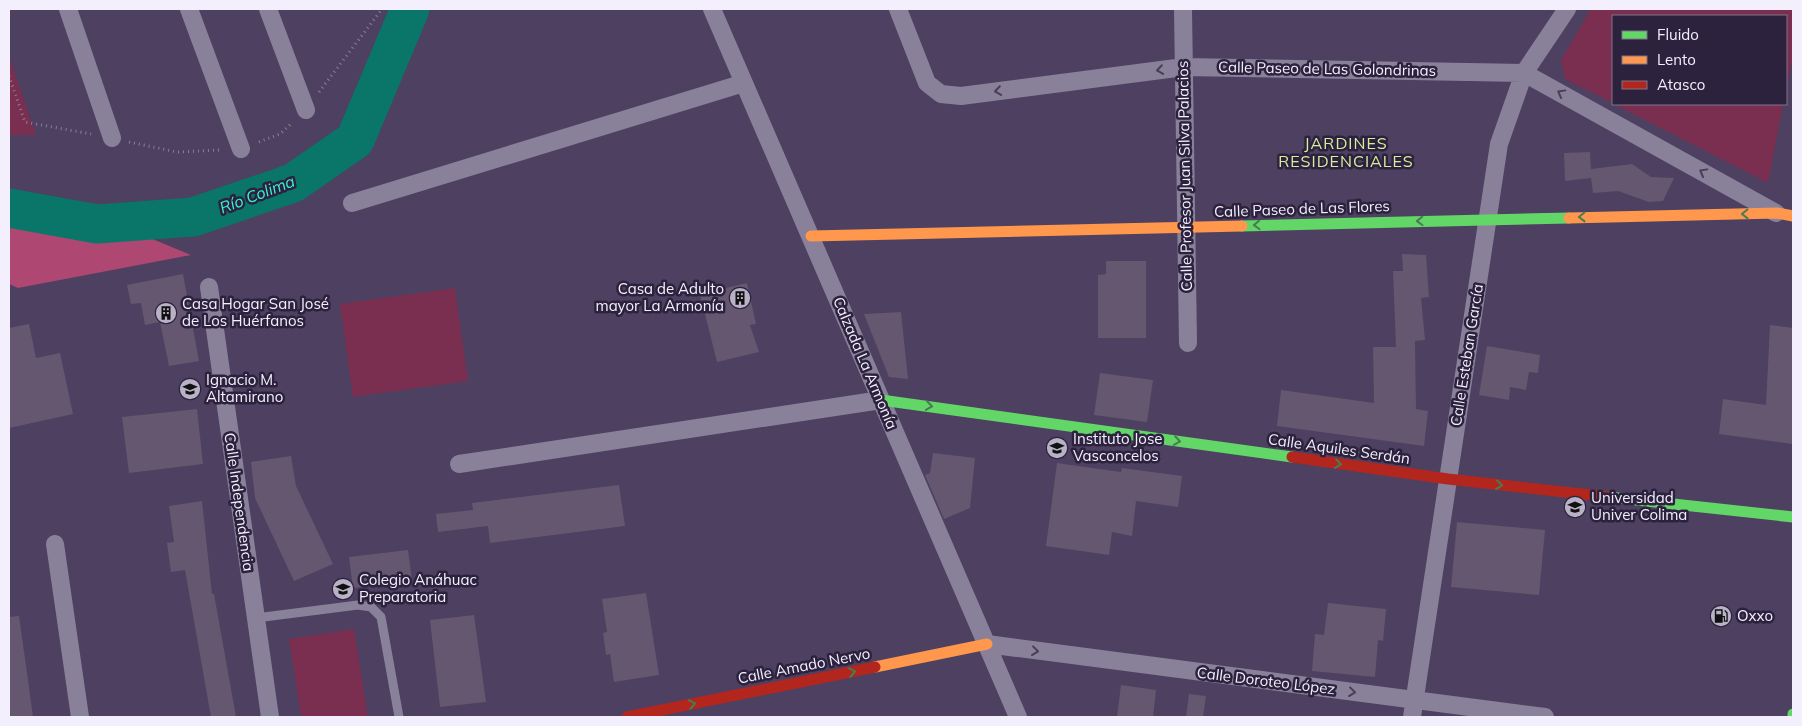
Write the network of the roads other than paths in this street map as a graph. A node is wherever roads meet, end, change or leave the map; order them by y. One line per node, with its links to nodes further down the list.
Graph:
1 (68, 9): 12 (street)
2 (189, 9): 13 (street)
3 (268, 9): 11 (street)
4 (712, 9): 10 (street, Calzada La Armonía)
5 (898, 9): 8 (street, Calle Paseo de Las Golondrinas, one-way to 5)
6 (1183, 9): 8 (street, Calle Profesor Juan Silva Palacios)
7 (1567, 9): 9 (street, Calle Esteban García)
8 (1184, 67): 9 (street, Calle Paseo de Las Golondrinas); 17 (street, Calle Profesor Juan Silva Palacios)
9 (1524, 73): 15 (street, Calle Paseo de Las Golondrinas, one-way to 9); 16 (street, Calle Esteban García)
10 (744, 83): 14 (street); 18 (street, Calzada La Armonía)
11 (306, 110)
12 (112, 138)
13 (241, 149)
14 (352, 204)
15 (1785, 215): 16 (street, Calle Paseo de Las Flores, one-way to 16)
16 (1488, 219): 17 (street, Calle Paseo de Las Flores, one-way to 17); 23 (street, Calle Esteban García)
17 (1186, 228): 18 (street, Calle Paseo de Las Flores); 20 (street, Calle Profesor Juan Silva Palacios)
18 (810, 236): 21 (street, Calzada La Armonía)
19 (209, 287): 26 (street, Calle Independencia)
20 (1188, 343)
21 (881, 400): 22 (street); 23 (street, Calle Aquiles Serdán, one-way to 23); 27 (street, Calzada La Armonía)
22 (458, 464)
23 (1448, 480): 24 (street, Calle Aquiles Serdán, one-way to 24); 28 (street, Calle Esteban García)
24 (1793, 517)
25 (55, 544): 29 (street)
26 (256, 618): 30 (street, Calle Independencia); 31 (lane)
27 (987, 644): 28 (street, Calle Doroteo López, one-way to 28); 32 (street, Calle Amado Nervo, one-way to 27); 33 (street, Calzada La Armonía)
28 (1413, 709): 34 (street, Calle Doroteo López)
29 (80, 717)
30 (270, 717)
31 (399, 717)
32 (627, 717)
33 (1018, 717)
34 (1545, 717)

